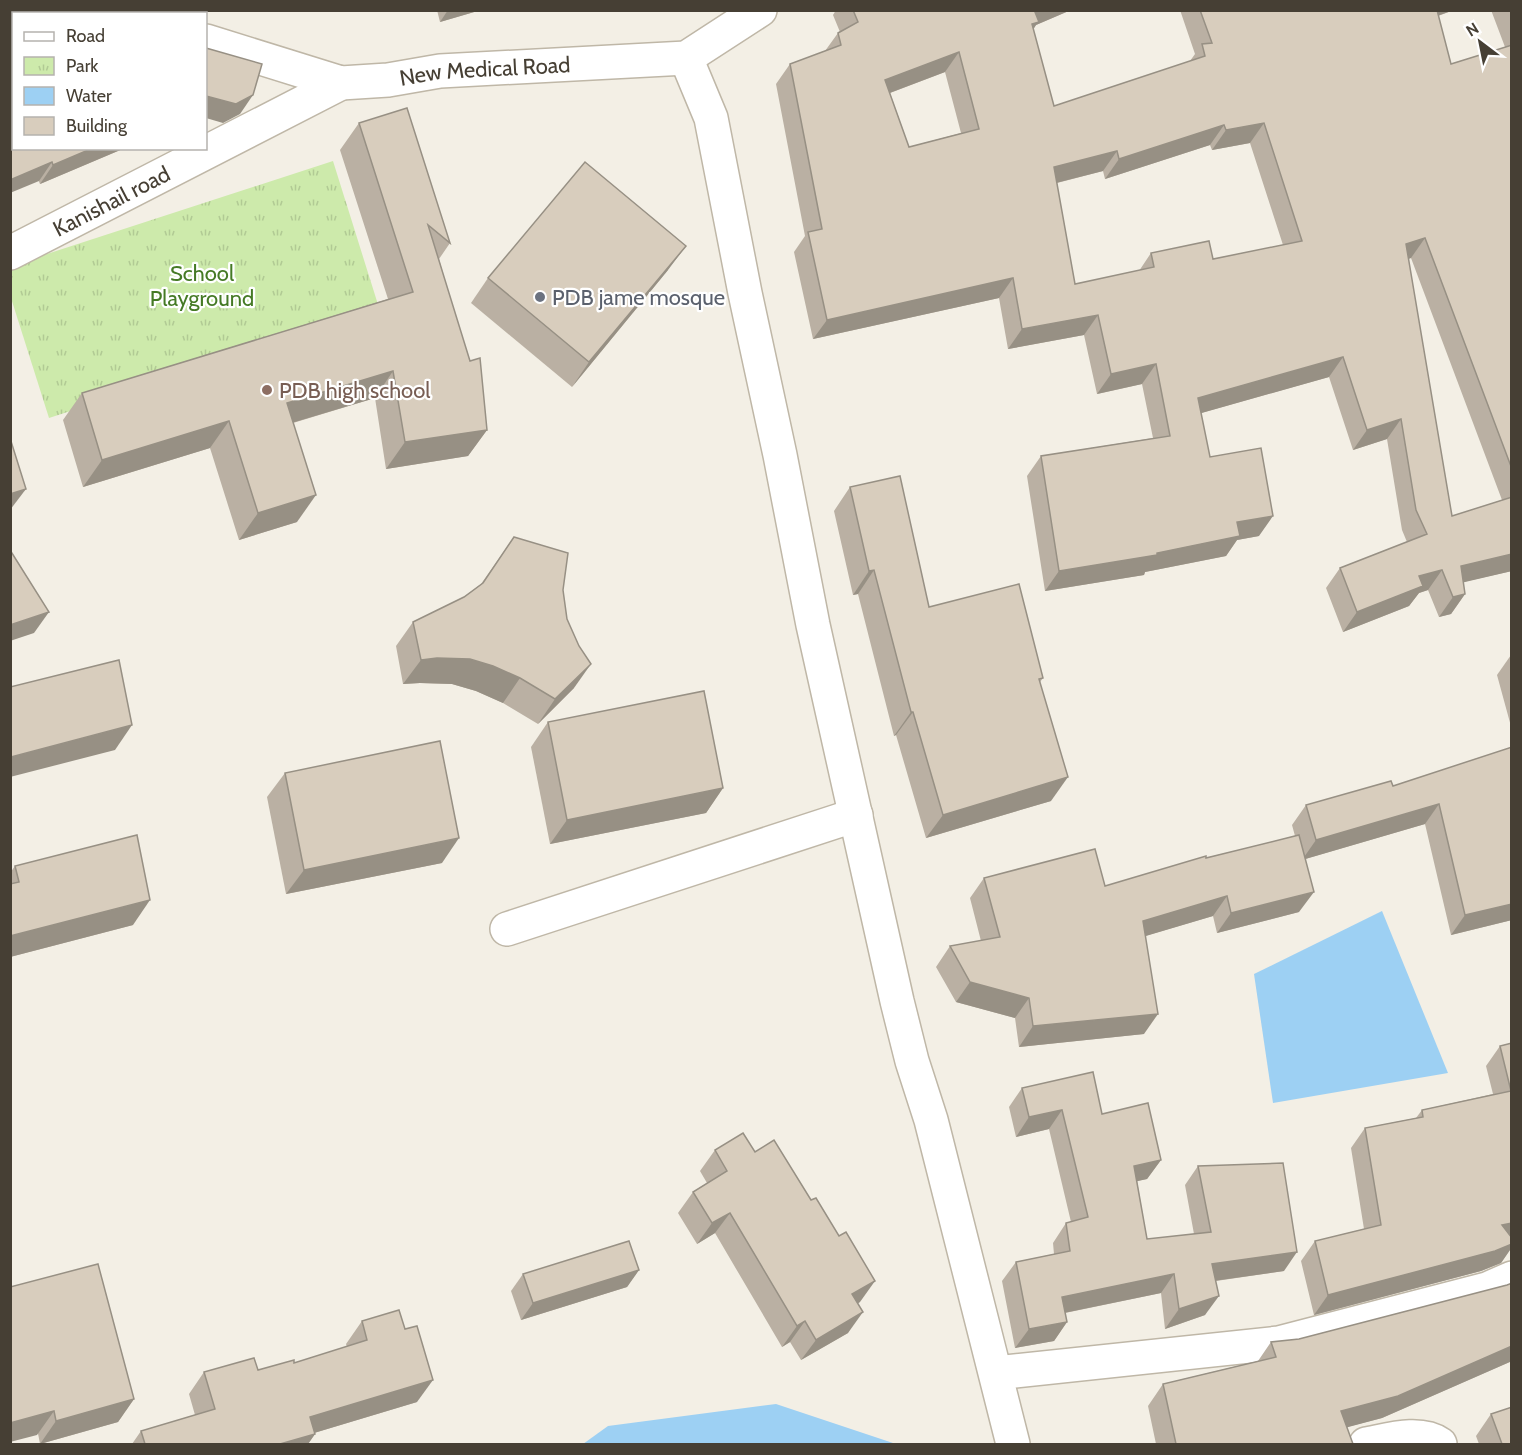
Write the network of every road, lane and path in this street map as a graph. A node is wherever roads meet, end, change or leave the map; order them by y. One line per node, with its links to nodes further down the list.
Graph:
1 (759, 10): 3 (street)
2 (207, 41): 4 (street, New Medical Road)
3 (686, 58): 4 (street, New Medical Road); 6 (street)
4 (341, 83): 5 (street, Kanishail road)
5 (10, 253)
6 (855, 815): 7 (street); 9 (street)
7 (507, 929)
8 (1512, 1278): 9 (street)
9 (996, 1373): 10 (street)
10 (1013, 1444)
11 (1366, 1444): 12 (street)
12 (1440, 1444)

